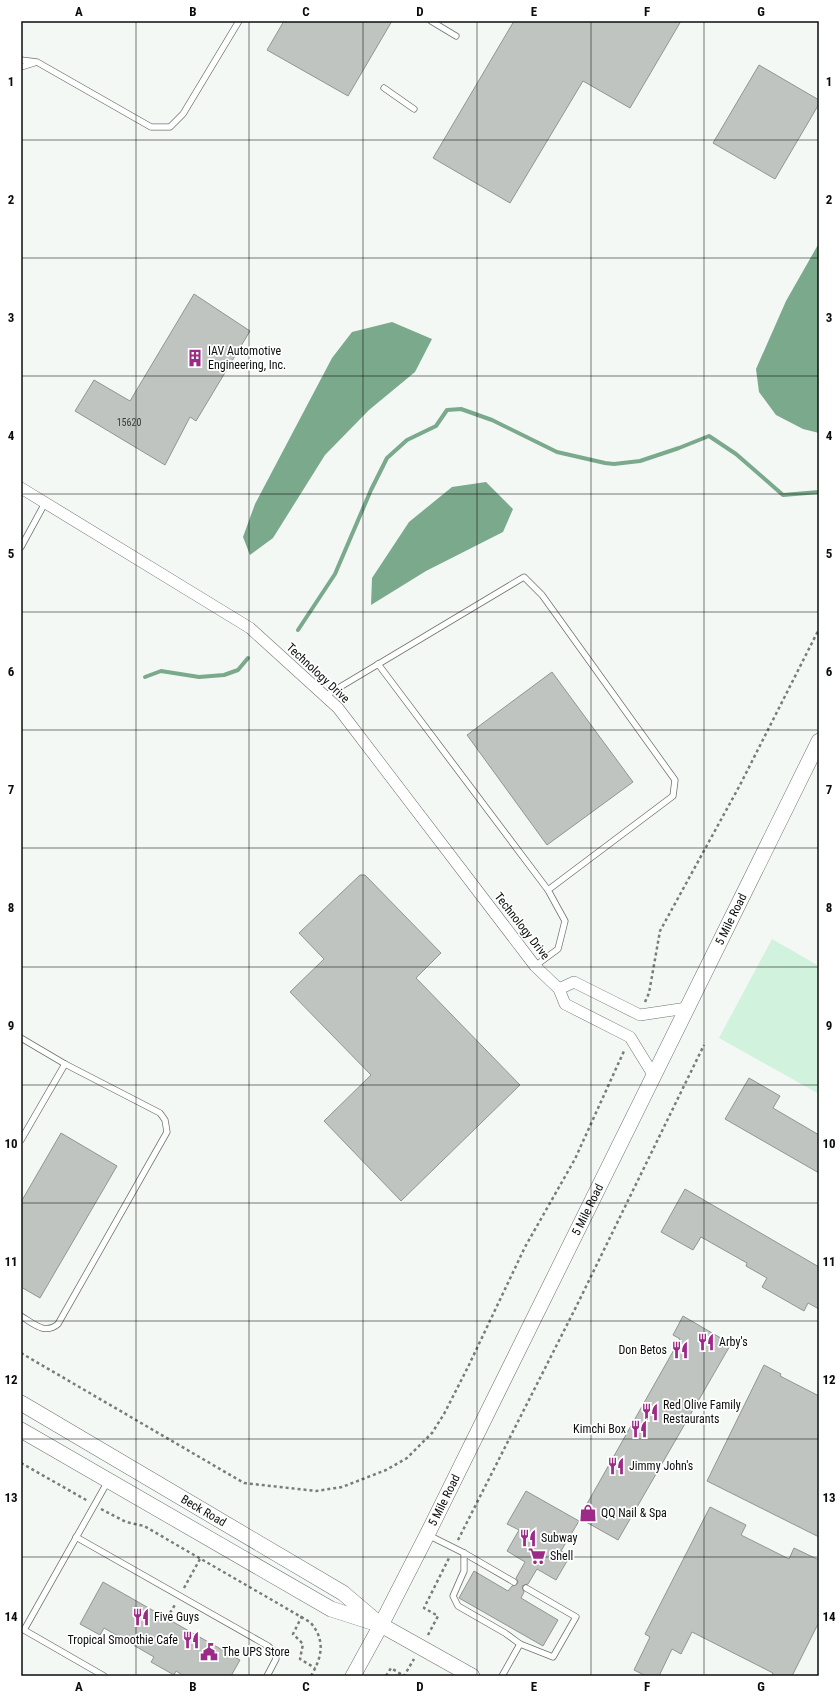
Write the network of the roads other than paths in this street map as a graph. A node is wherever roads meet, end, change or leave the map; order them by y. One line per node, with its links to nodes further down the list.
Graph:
1 (239, 21): 5 (lane)
2 (431, 21): 3 (lane)
3 (456, 36)
4 (21, 60): 5 (lane)
5 (37, 62): 6 (lane)
6 (21, 67)
7 (384, 88): 8 (lane)
8 (414, 109)
9 (21, 488): 10 (street, Technology Drive)
10 (45, 503): 11 (lane); 13 (street, Technology Drive)
11 (21, 547)
12 (378, 664): 13 (lane); 15 (lane); 15 (lane)
13 (325, 696): 16 (street, Technology Drive)
14 (819, 741): 18 (street, 5 Mile Road)
15 (548, 890): 16 (lane)
16 (535, 966): 17 (street, Technology Drive)
17 (559, 989): 18 (street); 21 (street, Technology Drive)
18 (687, 1008): 21 (street, 5 Mile Road)
19 (21, 1038): 20 (lane)
20 (65, 1064): 22 (lane); 23 (lane)
21 (654, 1076): 27 (street, 5 Mile Road)
22 (21, 1140)
23 (21, 1316)
24 (21, 1403): 32 (street, Beck Road)
25 (21, 1430): 26 (street, Beck Road)
26 (108, 1481): 28 (lane); 32 (street, Beck Road)
27 (427, 1535): 29 (lane); 32 (street, 5 Mile Road)
28 (76, 1537): 33 (lane); 36 (lane)
29 (464, 1553): 30 (lane); 34 (lane)
30 (514, 1582)
31 (526, 1588): 34 (lane)
32 (381, 1625): 37 (street, 5 Mile Road); 38 (street, Beck Road)
33 (22, 1629): 35 (lane)
34 (520, 1644): 39 (lane)
35 (104, 1676)
36 (267, 1676)
37 (353, 1676)
38 (472, 1676)
39 (502, 1676)

